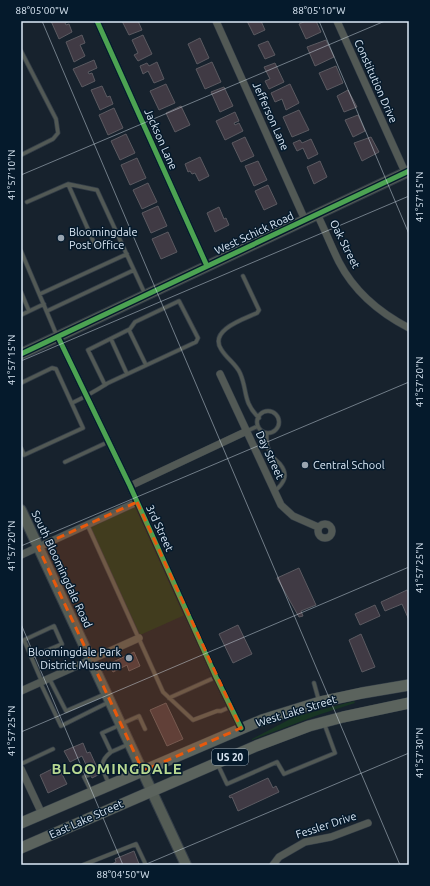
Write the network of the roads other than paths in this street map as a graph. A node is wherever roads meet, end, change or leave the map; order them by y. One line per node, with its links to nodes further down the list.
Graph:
1 (97, 21): 14 (street, Jackson Lane)
2 (216, 21): 10 (street, Jefferson Lane)
3 (337, 21): 6 (street, Constitution Drive)
4 (21, 51): 5 (lane)
5 (21, 155)
6 (407, 172): 9 (street, West Schick Road)
7 (68, 184): 8 (lane); 11 (lane); 13 (lane)
8 (27, 202)
9 (317, 214): 10 (street, West Schick Road); 24 (street, Oak Street)
10 (305, 220): 14 (street, West Schick Road)
11 (95, 245)
12 (21, 252): 18 (lane)
13 (127, 254): 15 (lane); 18 (lane)
14 (207, 266): 19 (street, West Schick Road)
15 (134, 270): 19 (lane); 22 (lane)
16 (244, 276): 36 (lane)
17 (21, 292): 21 (lane)
18 (40, 294): 20 (lane)
19 (146, 295): 26 (street, West Schick Road)
20 (44, 304): 21 (lane); 22 (lane)
21 (29, 311): 23 (lane)
22 (47, 311): 26 (lane)
23 (21, 314)
24 (409, 328)
25 (129, 330): 27 (lane); 29 (lane); 29 (lane)
26 (58, 337): 28 (street, West Schick Road); 34 (street, 3rd Street)
27 (111, 339): 30 (lane); 33 (lane)
28 (21, 354)
29 (146, 365): 30 (lane)
30 (127, 374): 33 (lane)
31 (220, 374): 38 (street, Day Street)
32 (21, 383): 35 (lane)
33 (105, 385): 34 (lane)
34 (86, 397): 35 (lane); 40 (street, 3rd Street)
35 (72, 403): 42 (lane)
36 (259, 418): 37 (lane); 39 (lane)
37 (258, 426): 38 (lane); 39 (lane)
38 (247, 431): 44 (street); 45 (street, Day Street)
39 (267, 432): 45 (lane)
40 (108, 442): 43 (lane); 44 (street, 3rd Street)
41 (21, 448): 42 (lane)
42 (23, 456)
43 (66, 462)
44 (130, 486): 46 (street, 3rd Street)
45 (275, 491): 49 (street, Day Street)
46 (137, 502): 48 (street); 55 (street, 3rd Street)
47 (21, 510): 50 (street, South Bloomingdale Road)
48 (87, 524): 50 (street); 52 (lane)
49 (318, 527)
50 (38, 547): 51 (street); 54 (street, South Bloomingdale Road)
51 (21, 555)
52 (139, 638): 54 (street); 61 (lane)
53 (32, 658): 53 (lane); 56 (lane)
54 (90, 660): 56 (street); 60 (street, South Bloomingdale Road)
55 (216, 677): 61 (lane); 64 (street, 3rd Street)
56 (43, 681): 59 (street); 60 (lane); 60 (lane)
57 (314, 683): 62 (lane)
58 (409, 685): 62 (main road, West Lake Street / US 20)
59 (21, 691)
60 (108, 698): 66 (street, South Bloomingdale Road)
61 (170, 698): 64 (lane)
62 (320, 702): 67 (main road, West Lake Street / US 20)
63 (409, 703): 65 (main road, West Lake Street / US 20)
64 (231, 707): 67 (street, 3rd Street)
65 (324, 722): 72 (main road, West Lake Street / US 20); 72 (lane)
66 (121, 724): 68 (lane); 69 (street, South Bloomingdale Road); 71 (lane)
67 (241, 728): 75 (main road, West Lake Street / US 20)
68 (145, 729)
69 (130, 743): 71 (lane); 75 (street, South Bloomingdale Road)
70 (53, 749): 73 (lane)
71 (111, 752): 78 (lane)
72 (217, 763): 79 (main road, West Lake Street / US 20)
73 (21, 764)
74 (21, 769): 77 (street)
75 (143, 771): 78 (main road, East Lake Street / US 20); 79 (street, South Bloomingdale Road)
76 (91, 774): 80 (lane)
77 (23, 780): 81 (street)
78 (109, 785): 80 (main road, East Lake Street / US 20)
79 (151, 791): 84 (main road, East Lake Street / US 20); 88 (street, South Bloomingdale Road)
80 (92, 793): 81 (main road, East Lake Street / US 20)
81 (42, 814): 83 (main road, East Lake Street / US 20)
82 (368, 823): 89 (street, Fessler Drive)
83 (21, 824)
84 (21, 848)
85 (92, 863): 86 (lane); 87 (lane)
86 (83, 865)
87 (146, 865)
88 (186, 865)
89 (273, 865)

